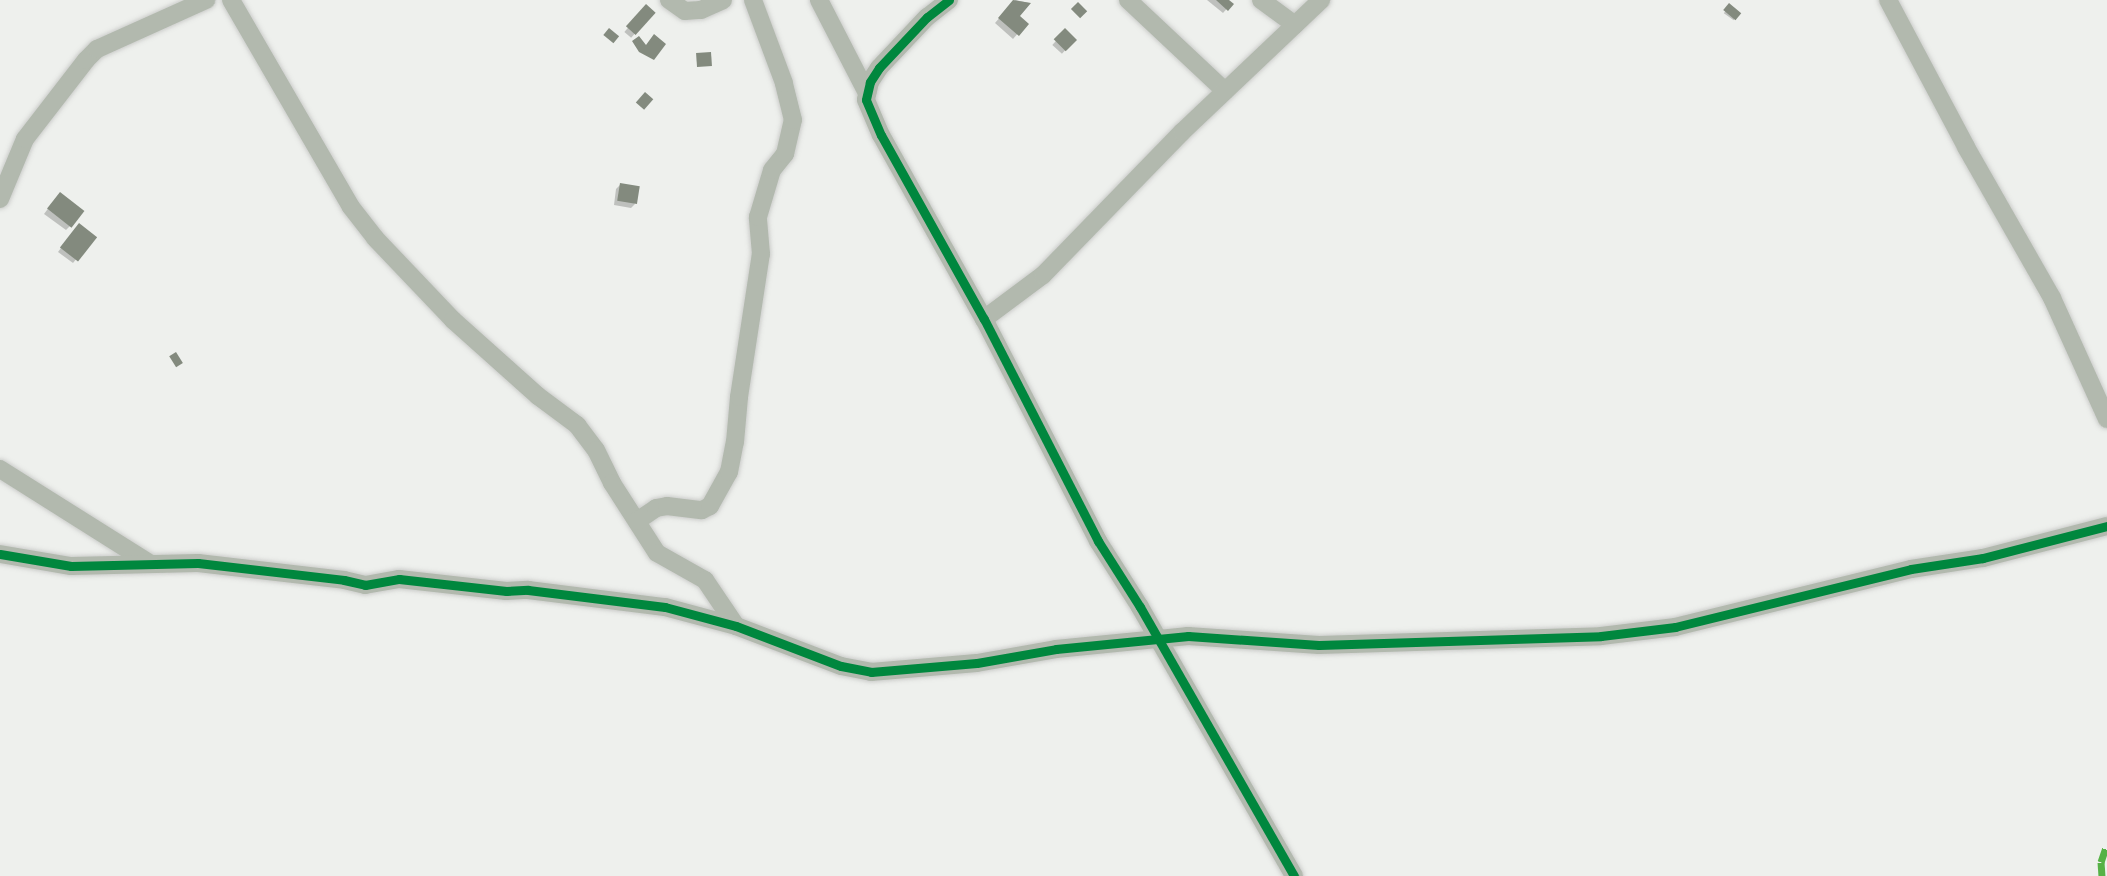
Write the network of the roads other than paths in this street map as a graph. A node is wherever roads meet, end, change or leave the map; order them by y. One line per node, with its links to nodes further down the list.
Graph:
1 (206, 0): 15 (street)
2 (231, 0): 19 (street)
3 (669, 0): 4 (street)
4 (723, 0)
5 (753, 0): 19 (street)
6 (819, 0): 14 (street)
7 (949, 0): 14 (street)
8 (1128, 0): 13 (street)
9 (1261, 0): 12 (street)
10 (1321, 0): 12 (street)
11 (1888, 0): 17 (street)
12 (1295, 25): 13 (street)
13 (1225, 90): 16 (street)
14 (867, 93): 16 (street)
15 (0, 199)
16 (984, 319): 24 (street)
17 (2107, 419)
18 (0, 469): 22 (street)
19 (637, 521): 23 (street)
20 (2107, 526): 24 (street)
21 (0, 554): 22 (street)
22 (154, 566): 23 (street)
23 (736, 626): 24 (street)
24 (1158, 642): 25 (street)
25 (1294, 876)

